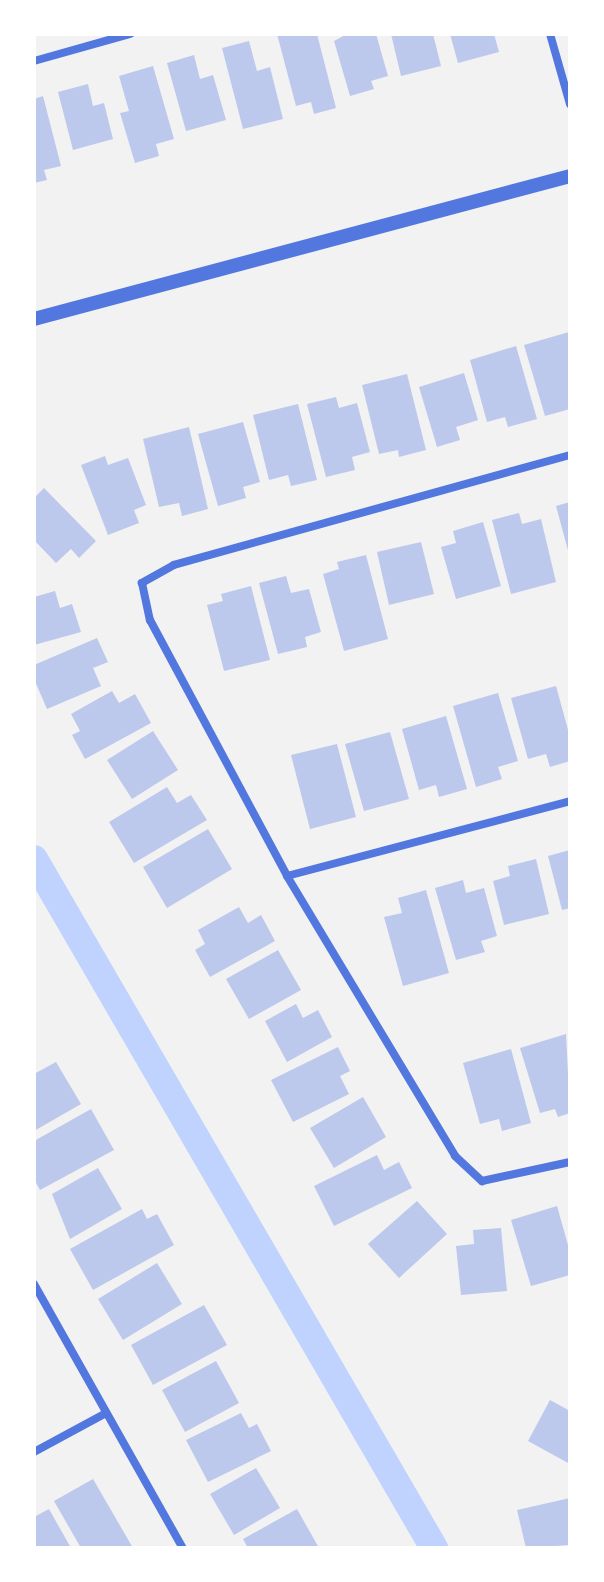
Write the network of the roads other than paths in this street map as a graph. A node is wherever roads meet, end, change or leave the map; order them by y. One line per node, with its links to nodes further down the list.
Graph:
1 (130, 34): 3 (street)
2 (550, 34): 4 (street)
3 (34, 61)
4 (570, 104)
5 (570, 176): 6 (street)
6 (34, 319)
7 (570, 455): 9 (street)
8 (570, 801): 9 (street)
9 (287, 876): 10 (street)
10 (570, 1162)
11 (34, 1284): 12 (street)
12 (106, 1413): 13 (street); 14 (street)
13 (34, 1452)
14 (183, 1548)

